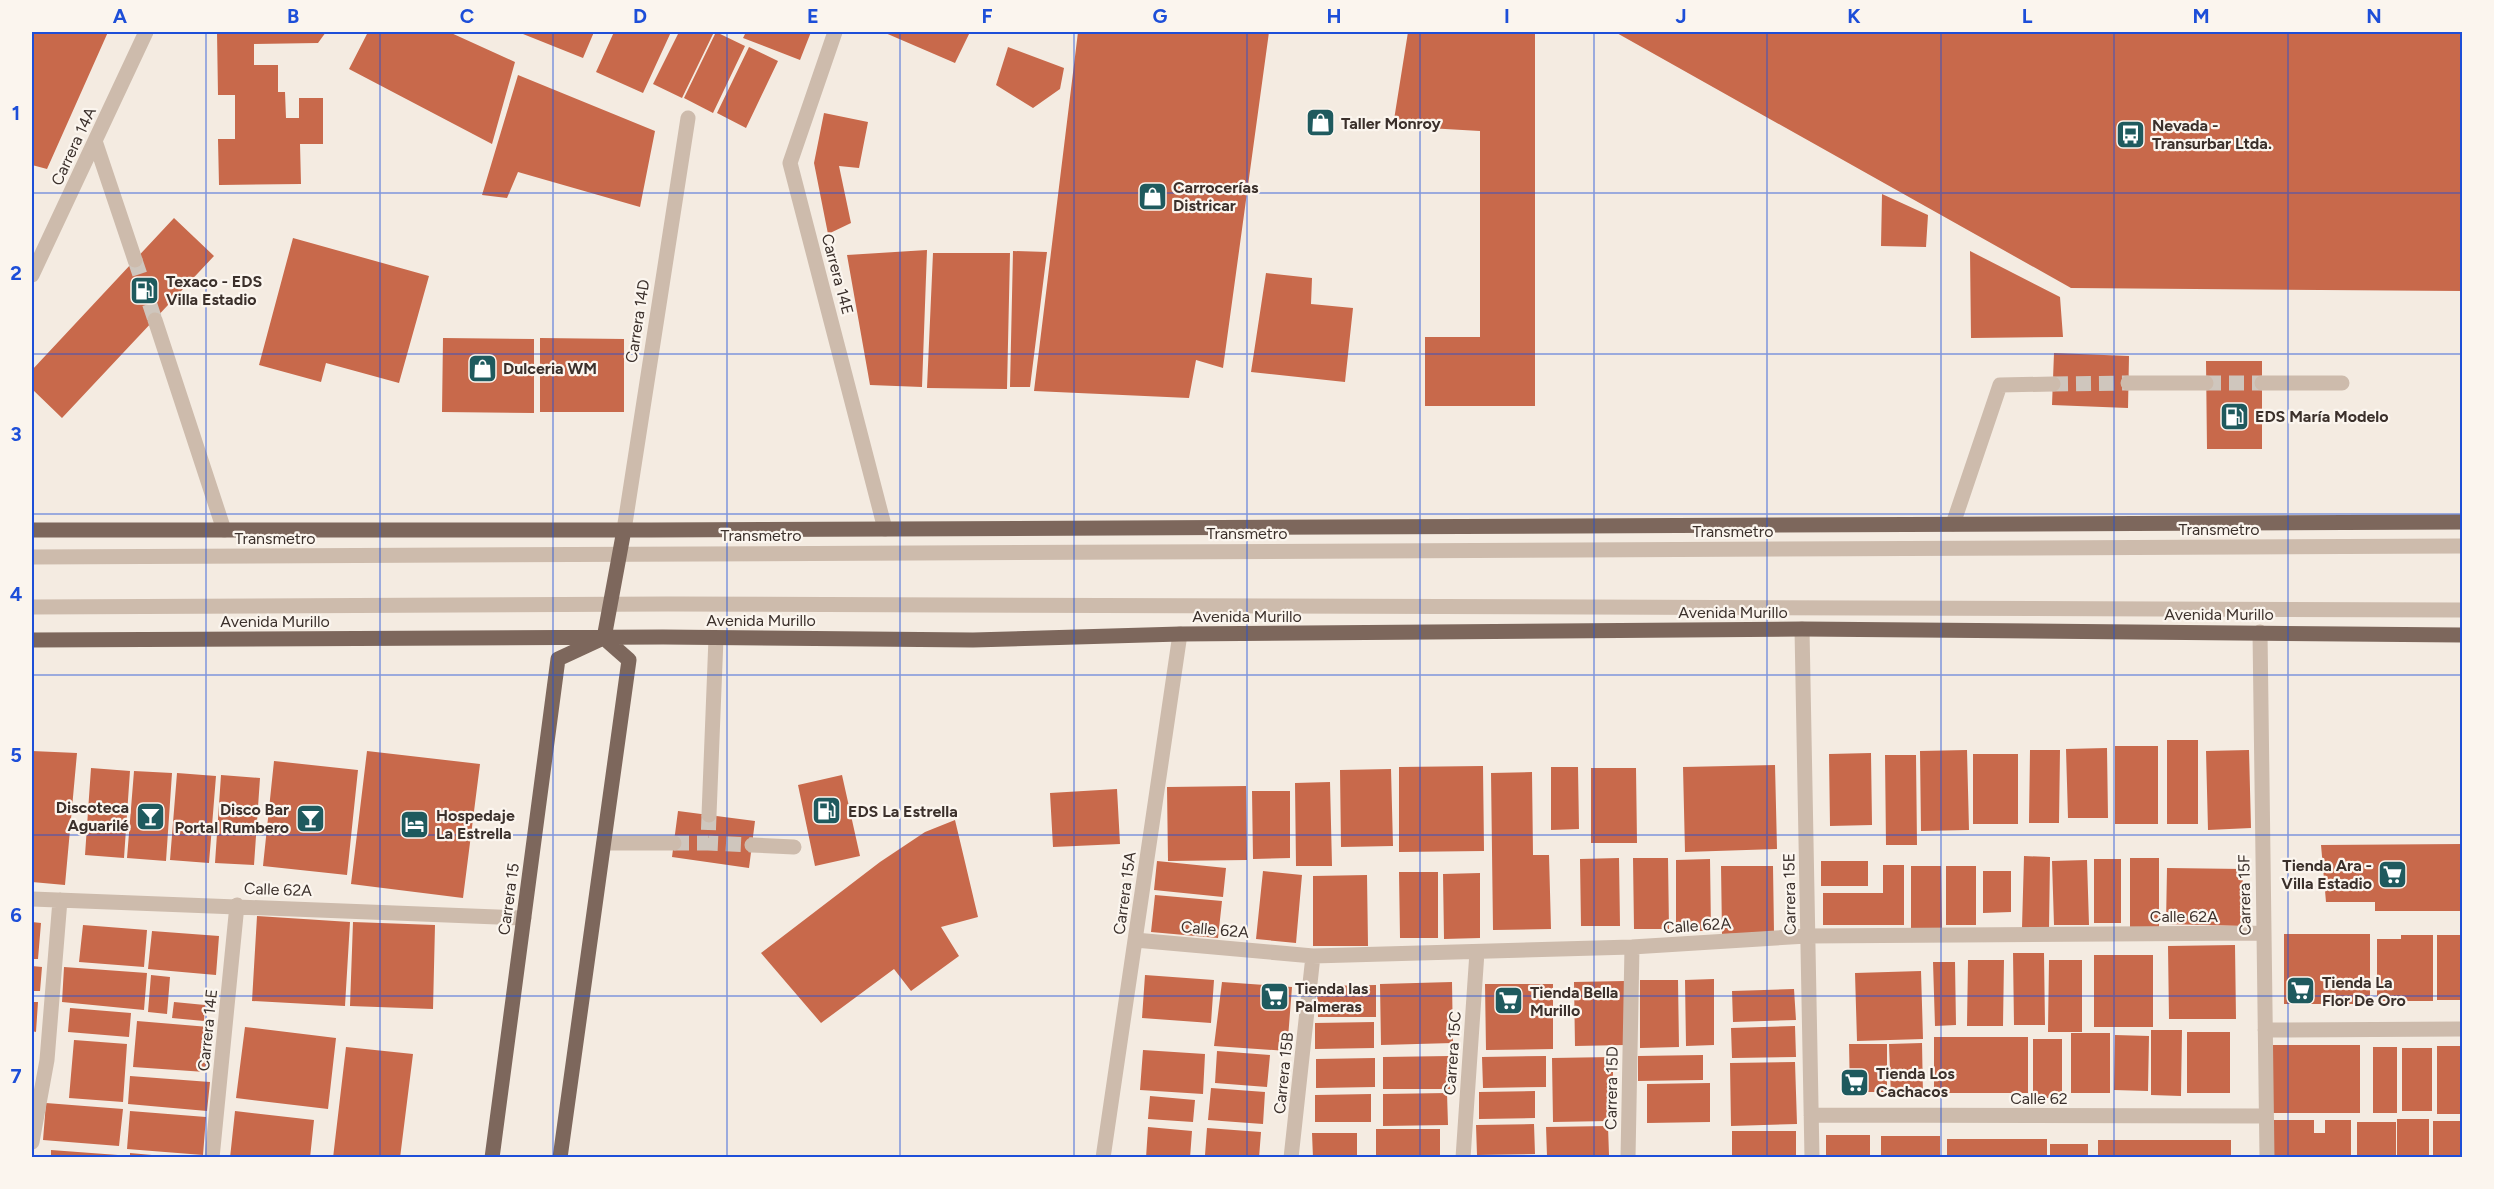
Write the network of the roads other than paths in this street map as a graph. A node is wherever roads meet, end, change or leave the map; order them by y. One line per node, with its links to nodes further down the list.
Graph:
1 (146, 32): 4 (street, Carrera 14A)
2 (835, 32): 15 (street, Carrera 14E)
3 (688, 118): 18 (street, Carrera 14D)
4 (95, 141): 5 (street); 6 (street, Carrera 14A)
5 (135, 260)
6 (32, 275)
7 (155, 320): 17 (street)
8 (2128, 383): 9 (street)
9 (2206, 383)
10 (2262, 383): 11 (street)
11 (2342, 383)
12 (2053, 384): 14 (street)
13 (2463, 522): 14 (main road)
14 (1953, 524): 15 (main road)
15 (885, 529): 18 (main road)
16 (32, 530): 17 (main road)
17 (224, 530): 18 (main road)
18 (624, 530): 21 (main road)
19 (2463, 546): 21 (street, Transmetro)
20 (32, 556): 21 (street, Transmetro)
21 (619, 556): 22 (main road)
22 (611, 604): 23 (street); 24 (street); 29 (main road)
23 (32, 607)
24 (2463, 610)
25 (1802, 629): 26 (main road, Avenida Murillo); 27 (main road, Avenida Murillo); 42 (street, Carrera 15E)
26 (2260, 632): 28 (main road, Avenida Murillo); 41 (street, Carrera 15F)
27 (1180, 634): 30 (main road, Avenida Murillo); 43 (street, Carrera 15A)
28 (2463, 635)
29 (604, 638): 30 (main road, Avenida Murillo); 31 (main road, Avenida Murillo); 33 (main road); 40 (main road, Carrera 15)
30 (716, 638): 32 (street)
31 (32, 640)
32 (709, 815)
33 (604, 843): 34 (street); 54 (main road)
34 (674, 843)
35 (752, 845): 36 (street)
36 (794, 847)
37 (32, 899): 38 (street, Calle 62A)
38 (60, 900): 39 (street, Calle 62A); 51 (street)
39 (237, 905): 40 (street, Calle 62A); 52 (street, Carrera 14E)
40 (524, 918): 53 (main road, Carrera 15)
41 (2263, 933): 42 (street, Calle 62A); 48 (street, Carrera 15F)
42 (1807, 936): 44 (street, Calle 62A); 49 (street, Carrera 15E)
43 (1135, 940): 46 (street, Calle 62A); 55 (street, Carrera 15A)
44 (1632, 947): 45 (street, Calle 62A); 58 (street, Carrera 15D)
45 (1477, 952): 46 (street, Calle 62A); 57 (street, Carrera 15C)
46 (1313, 956): 56 (street, Carrera 15B)
47 (2463, 1029): 48 (street)
48 (2265, 1030): 50 (street, Carrera 15F)
49 (1811, 1114): 50 (street, Calle 62); 59 (street, Carrera 15E)
50 (2266, 1116): 60 (street, Carrera 15F)
51 (32, 1142)
52 (212, 1158)
53 (492, 1158)
54 (561, 1158)
55 (1103, 1158)
56 (1291, 1158)
57 (1462, 1158)
58 (1628, 1158)
59 (1812, 1158)
60 (2267, 1158)

